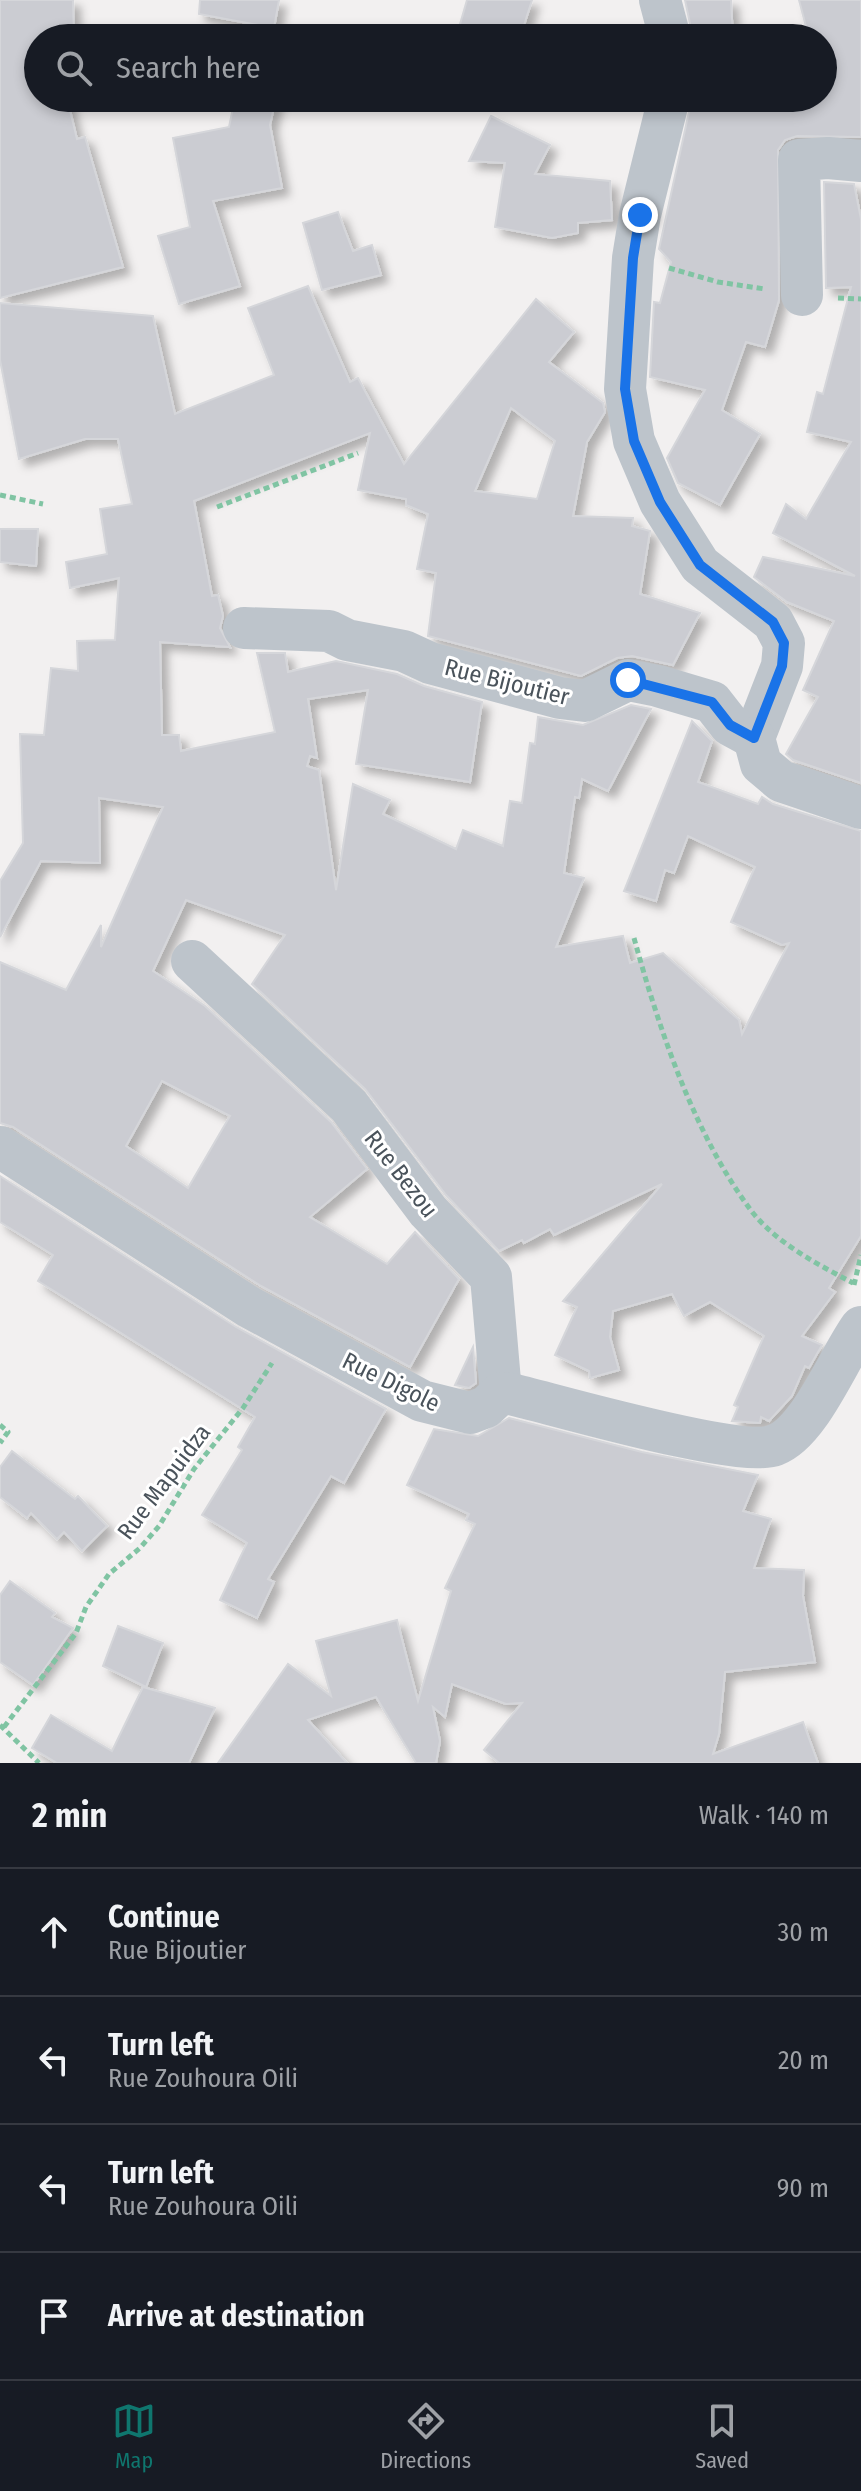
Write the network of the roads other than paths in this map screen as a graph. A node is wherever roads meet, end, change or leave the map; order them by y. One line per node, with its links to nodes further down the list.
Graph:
1 (660, 0): 2 (street)
2 (666, 24)
3 (666, 112): 7 (street)
4 (861, 161): 5 (street)
5 (802, 295)
6 (244, 628): 7 (street, Rue Bijoutier)
7 (754, 738): 8 (street)
8 (861, 808)
9 (192, 961): 12 (street, Rue Bezou)
10 (0, 1147): 12 (street, Rue Digole)
11 (861, 1327): 12 (street)
12 (501, 1393)

